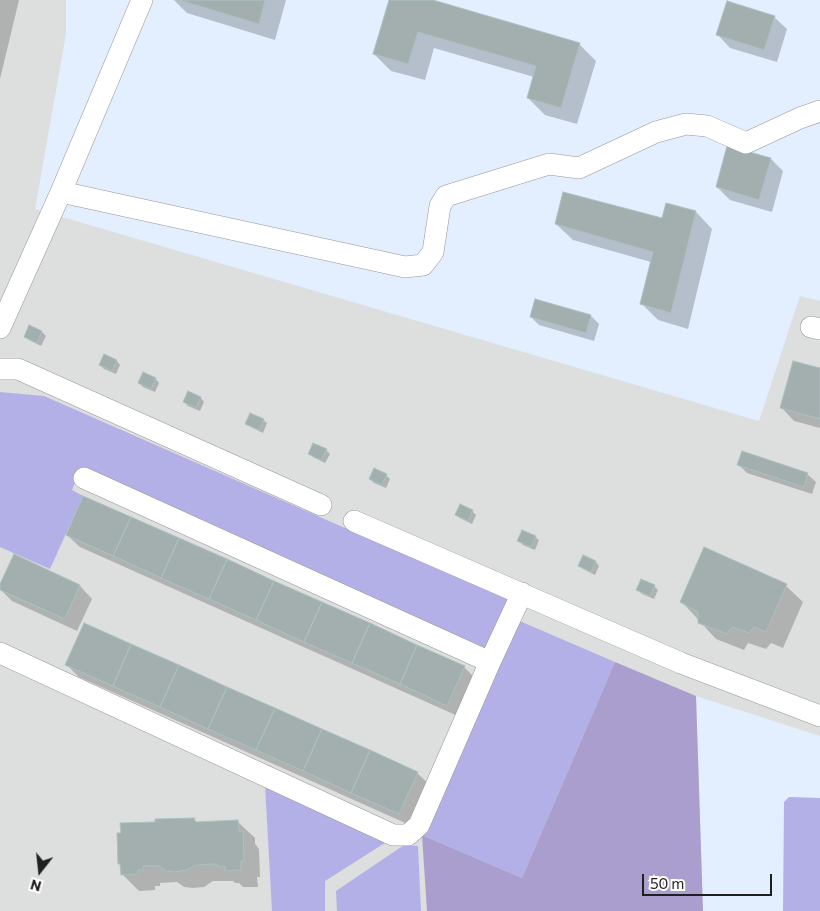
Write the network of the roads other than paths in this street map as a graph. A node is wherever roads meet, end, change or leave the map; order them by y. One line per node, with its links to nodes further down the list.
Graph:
1 (142, 0): 3 (street)
2 (820, 111): 3 (street)
3 (61, 192): 4 (street)
4 (0, 328)
5 (0, 369): 7 (street)
6 (84, 478): 11 (street)
7 (321, 504)
8 (354, 521): 9 (street)
9 (522, 593): 11 (street); 12 (street)
10 (0, 653): 11 (street)
11 (490, 662)
12 (820, 716)

